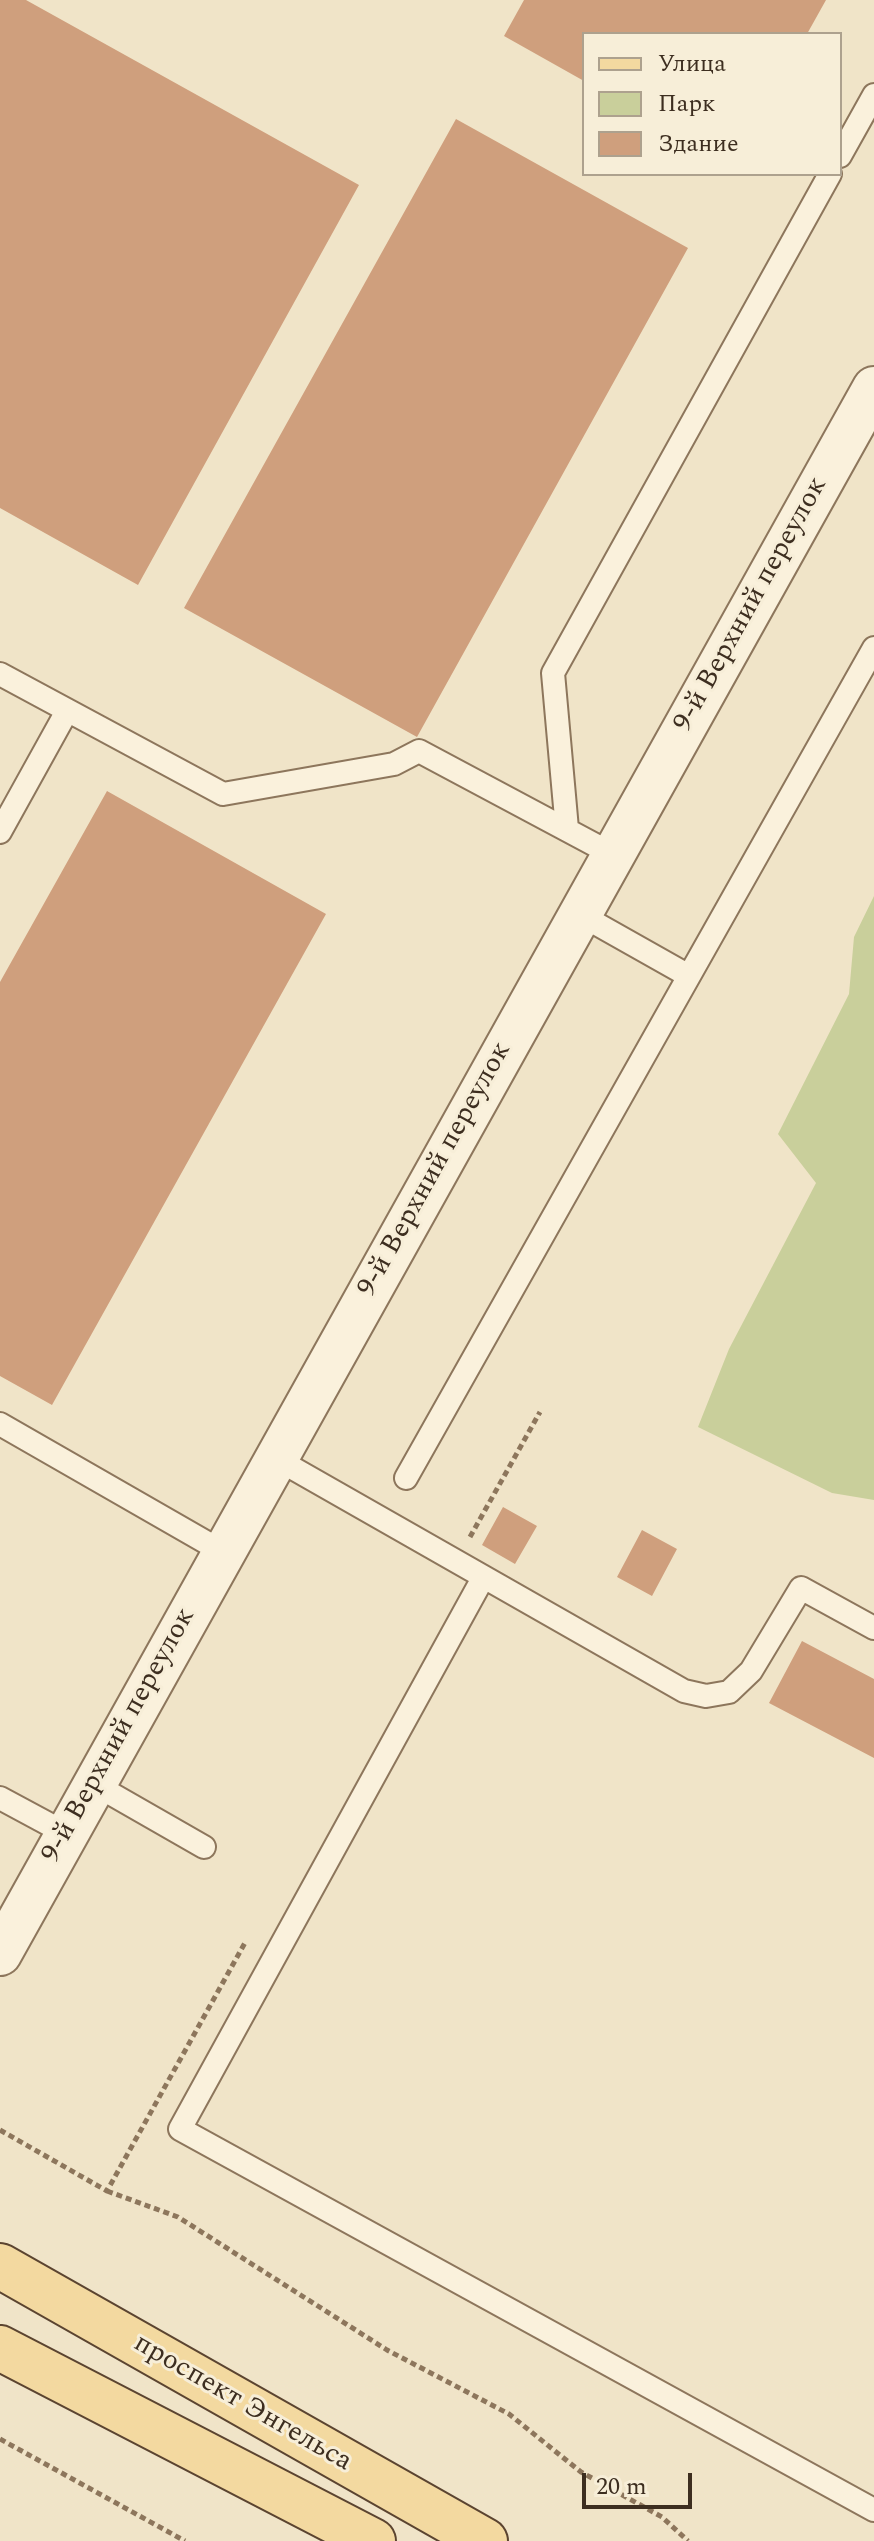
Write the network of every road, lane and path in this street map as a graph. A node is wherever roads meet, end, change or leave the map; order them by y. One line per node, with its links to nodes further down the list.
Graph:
1 (874, 95): 2 (lane)
2 (842, 152)
3 (829, 176): 8 (lane)
4 (874, 388): 10 (street, 9-й Верхний переулок)
5 (874, 648): 12 (lane)
6 (0, 674): 7 (lane)
7 (67, 711): 8 (lane); 9 (lane)
8 (567, 829): 10 (lane)
9 (0, 832)
10 (612, 854): 11 (street, 9-й Верхний переулок)
11 (579, 914): 12 (lane); 15 (street, 9-й Верхний переулок)
12 (689, 976): 16 (lane)
13 (540, 1412): 18 (path)
14 (0, 1424): 17 (lane)
15 (275, 1458): 17 (street, 9-й Верхний переулок); 18 (lane)
16 (406, 1478)
17 (223, 1552): 21 (street, 9-й Верхний переулок)
18 (456, 1563): 19 (lane)
19 (483, 1578): 20 (lane); 32 (lane)
20 (874, 1628)
21 (94, 1784): 23 (street, 9-й Верхний переулок); 24 (lane)
22 (0, 1798): 23 (lane)
23 (67, 1834): 26 (street, 9-й Верхний переулок)
24 (204, 1847)
25 (247, 1940): 28 (path)
26 (0, 1954)
27 (0, 2130): 28 (path)
28 (107, 2191): 36 (path)
29 (0, 2266): 35 (main road, проспект Энгельса)
30 (0, 2348): 34 (main road, проспект Энгельса)
31 (0, 2439): 33 (path)
32 (874, 2510)
33 (185, 2541)
34 (373, 2541)
35 (485, 2541)
36 (688, 2541)

